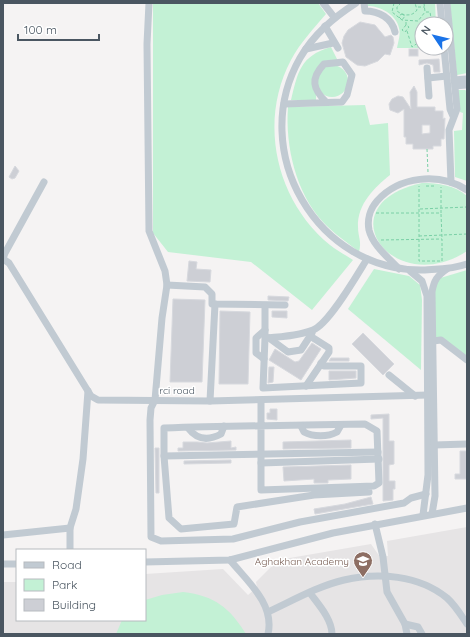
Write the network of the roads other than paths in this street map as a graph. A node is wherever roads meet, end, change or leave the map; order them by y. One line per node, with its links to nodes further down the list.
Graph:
1 (149, 3): 31 (street)
2 (323, 3): 8 (street)
3 (356, 3): 8 (street)
4 (364, 3): 10 (street)
5 (440, 3): 7 (street)
6 (447, 3): 17 (street)
7 (441, 16)
8 (334, 17): 9 (street)
9 (325, 26): 11 (street); 11 (street)
10 (395, 32)
11 (306, 49): 20 (street)
12 (445, 56): 14 (street)
13 (428, 68): 15 (street)
14 (447, 76): 15 (street); 21 (street)
15 (428, 78): 18 (street)
16 (467, 82): 17 (street)
17 (454, 83): 21 (street)
18 (429, 96)
19 (326, 102): 19 (street); 20 (street)
20 (284, 104): 26 (street)
21 (453, 116): 23 (street)
22 (44, 182): 25 (street)
23 (451, 182): 24 (street); 28 (street)
24 (467, 190)
25 (3, 259): 45 (street, rci road)
26 (368, 259): 28 (street); 36 (street)
27 (466, 264): 29 (street)
28 (399, 269): 30 (street)
29 (447, 269): 30 (street); 38 (street)
30 (409, 270): 46 (street)
31 (167, 285): 32 (street); 48 (street)
32 (215, 304): 34 (street); 50 (street)
33 (285, 305): 34 (street)
34 (265, 306): 35 (street)
35 (265, 330): 37 (street); 39 (street)
36 (312, 333): 37 (street); 37 (street); 41 (street)
37 (267, 338): 39 (street)
38 (433, 341): 40 (street); 57 (street)
39 (264, 359): 44 (street)
40 (467, 360)
41 (321, 363): 43 (street); 43 (street)
42 (389, 375): 47 (street)
43 (306, 386): 44 (street)
44 (263, 388): 49 (street)
45 (88, 391): 48 (street, rci road); 69 (street)
46 (428, 395): 47 (street, rci road); 64 (street)
47 (415, 396): 49 (street, rci road)
48 (155, 400): 50 (street, rci road); 64 (street)
49 (261, 400): 50 (street, rci road); 53 (street)
50 (210, 401)
51 (341, 424): 54 (street); 54 (street); 58 (street)
52 (224, 426): 53 (street); 55 (street); 55 (street)
53 (261, 426): 54 (street); 59 (street)
54 (301, 426)
55 (188, 428): 60 (street)
56 (467, 444): 57 (street)
57 (434, 445): 66 (street)
58 (378, 452): 59 (street); 61 (street)
59 (261, 454): 60 (street); 62 (street)
60 (164, 456): 63 (street)
61 (379, 460): 62 (street); 62 (street)
62 (261, 463)
63 (369, 492)
64 (426, 496): 67 (street)
65 (467, 508): 66 (street)
66 (432, 514): 67 (street)
67 (423, 515): 68 (street)
68 (375, 524): 72 (street); 76 (street)
69 (70, 528): 70 (street); 71 (street)
70 (3, 535)
71 (70, 549)
72 (230, 560): 73 (street); 78 (street)
73 (146, 562)
74 (3, 564): 75 (street)
75 (16, 564)
76 (385, 575): 77 (street); 79 (street); 80 (street)
77 (310, 592): 78 (street); 82 (street)
78 (268, 612): 81 (street)
79 (405, 624): 83 (street); 84 (street)
80 (467, 624)
81 (268, 634)
82 (332, 634)
83 (407, 634)
84 (422, 634)

